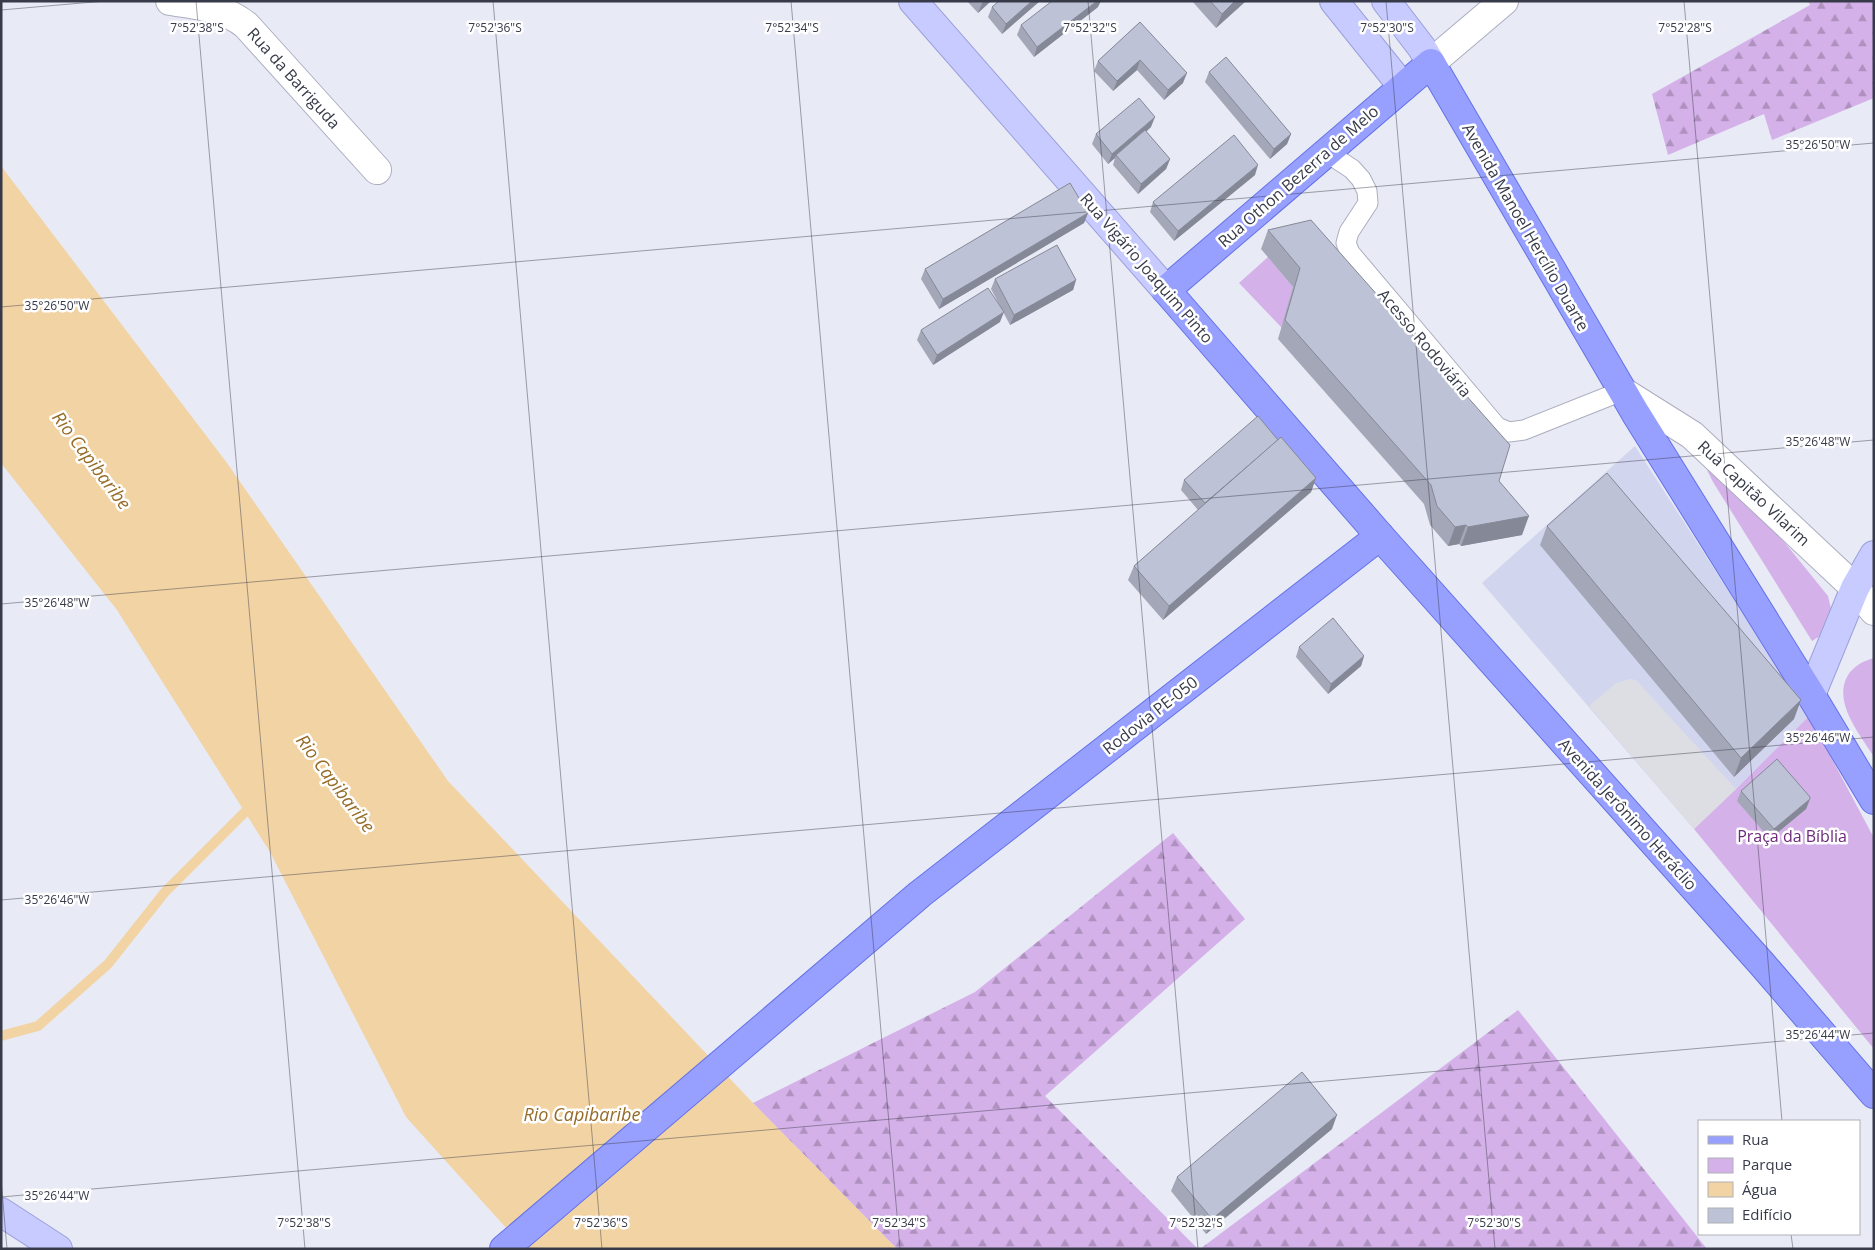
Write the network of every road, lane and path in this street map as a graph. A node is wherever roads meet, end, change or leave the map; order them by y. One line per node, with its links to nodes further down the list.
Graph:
1 (170, 1): 9 (street, Rua da Barriguda)
2 (913, 1): 10 (street, Rua Vigário Joaquim Pinto)
3 (1334, 1): 7 (street)
4 (1386, 1): 6 (street)
5 (1504, 1): 6 (street)
6 (1431, 63): 7 (main road, Rua Othon Bezerra de Melo); 11 (main road, Avenida Manoel Hercílio Duarte)
7 (1403, 87): 8 (main road, Rua Othon Bezerra de Melo)
8 (1326, 152): 10 (main road, Rua Othon Bezerra de Melo); 11 (lane, Acesso Rodoviária)
9 (377, 170)
10 (1166, 290): 12 (main road, Rua Vigário Joaquim Pinto)
11 (1622, 391): 14 (street, Rua Capitão Vilarim); 16 (main road)
12 (1380, 536): 18 (main road, Avenida Jerônimo Heráclio); 21 (main road, Rodovia PE-050)
13 (1874, 555): 14 (street)
14 (1855, 588): 15 (street, Rua Capitão Vilarim); 16 (street)
15 (1874, 611)
16 (1811, 695): 17 (main road)
17 (1874, 800)
18 (1874, 1094)
19 (1, 1212): 20 (street)
20 (58, 1249)
21 (504, 1249)

